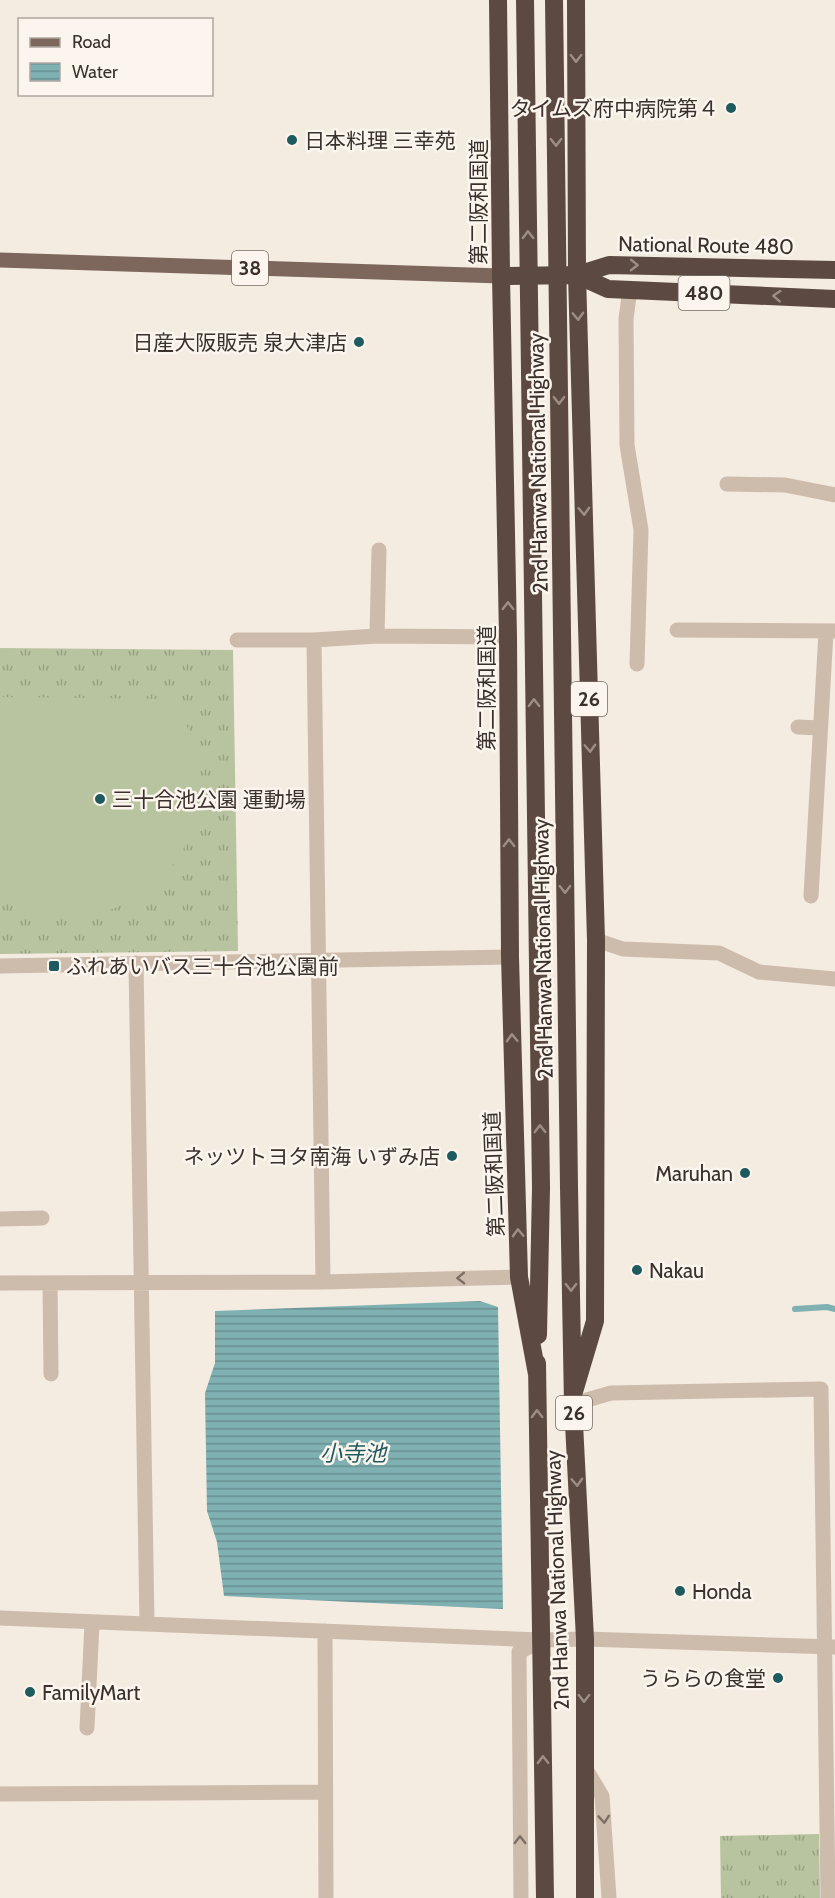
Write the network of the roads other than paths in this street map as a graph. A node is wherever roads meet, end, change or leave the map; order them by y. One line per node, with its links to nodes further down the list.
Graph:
1 (498, 0): 8 (highway, 第二阪和国道 / 26)
2 (525, 0): 38 (highway, 2nd Hanwa National Highway / 26, one-way to 2, bridge)
3 (554, 0): 40 (highway, 2nd Hanwa National Highway / 26, one-way to 40, bridge)
4 (576, 0): 7 (highway, 26, one-way to 7)
5 (0, 260): 8 (main road, 38)
6 (835, 270): 7 (highway, National Route 480 / 480, one-way to 6)
7 (577, 274): 8 (highway, National Route 480 / 480); 9 (highway, National Route 480 / 480); 24 (highway, 26, one-way to 24)
8 (501, 276): 17 (highway, 第二阪和国道 / 26, one-way to 8)
9 (630, 289): 10 (highway, National Route 480 / 480, one-way to 9); 20 (street)
10 (835, 299)
11 (727, 484): 12 (street)
12 (835, 495)
13 (379, 550): 16 (street)
14 (677, 630): 15 (street)
15 (830, 631): 22 (street)
16 (377, 636): 17 (street); 19 (street)
17 (508, 637): 25 (highway, 第二阪和国道 / 26, one-way to 17)
18 (237, 640): 19 (street)
19 (314, 640): 26 (street)
20 (637, 664)
21 (798, 727): 22 (street)
22 (820, 728): 23 (street)
23 (811, 896)
24 (596, 940): 29 (street); 40 (highway, 26)
25 (510, 957): 26 (street); 32 (highway, 第二阪和国道 / 26, one-way to 25)
26 (317, 960): 27 (street); 33 (street)
27 (136, 963): 28 (street); 36 (street)
28 (0, 966)
29 (835, 979)
30 (42, 1218): 31 (street)
31 (0, 1219)
32 (519, 1277): 33 (street, one-way to 33); 38 (highway, 第二阪和国道 / 26)
33 (323, 1282): 36 (street)
34 (0, 1283): 35 (street)
35 (50, 1283): 36 (street); 37 (street)
36 (140, 1283): 44 (street)
37 (51, 1374)
38 (537, 1374): 46 (highway, 2nd Hanwa National Highway / 26, one-way to 38)
39 (828, 1389): 40 (street); 41 (street)
40 (573, 1400): 47 (highway, 2nd Hanwa National Highway / 26, one-way to 47)
41 (828, 1434): 48 (street)
42 (0, 1618): 43 (street)
43 (92, 1623): 44 (street); 49 (street)
44 (147, 1624): 45 (street)
45 (325, 1630): 46 (street); 51 (street)
46 (541, 1640): 47 (street); 54 (street, one-way to 46); 55 (highway, 2nd Hanwa National Highway / 26, one-way to 46)
47 (585, 1640): 48 (street); 50 (highway, 2nd Hanwa National Highway / 26, one-way to 50)
48 (830, 1647): 58 (street)
49 (87, 1728)
50 (584, 1766): 56 (highway, 2nd Hanwa National Highway / 26); 57 (street, one-way to 57)
51 (325, 1792): 52 (street); 53 (street)
52 (0, 1794)
53 (326, 1898)
54 (521, 1898)
55 (545, 1898)
56 (585, 1898)
57 (609, 1898)
58 (828, 1898)

